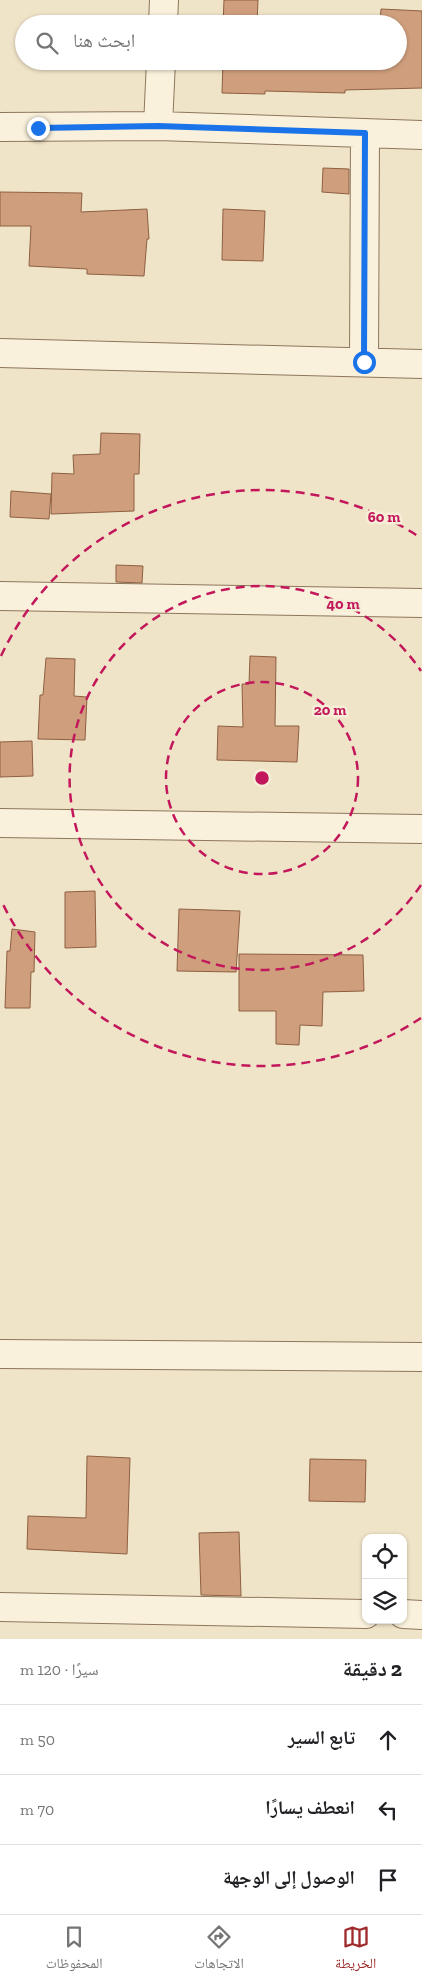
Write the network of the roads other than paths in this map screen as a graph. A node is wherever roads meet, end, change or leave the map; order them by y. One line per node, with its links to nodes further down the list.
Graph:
1 (164, 0): 2 (street)
2 (163, 15)
3 (161, 70): 4 (street)
4 (158, 126): 5 (street); 6 (street)
5 (0, 127)
6 (365, 133): 7 (street); 9 (street)
7 (422, 135)
8 (0, 353): 9 (street)
9 (364, 362): 10 (street)
10 (422, 364)
11 (0, 596): 12 (street)
12 (422, 603)
13 (0, 823): 14 (street)
14 (422, 829)
15 (0, 1354): 16 (street)
16 (422, 1357)
17 (0, 1607): 18 (street)
18 (362, 1614)
19 (407, 1614): 20 (street)
20 (422, 1615)

